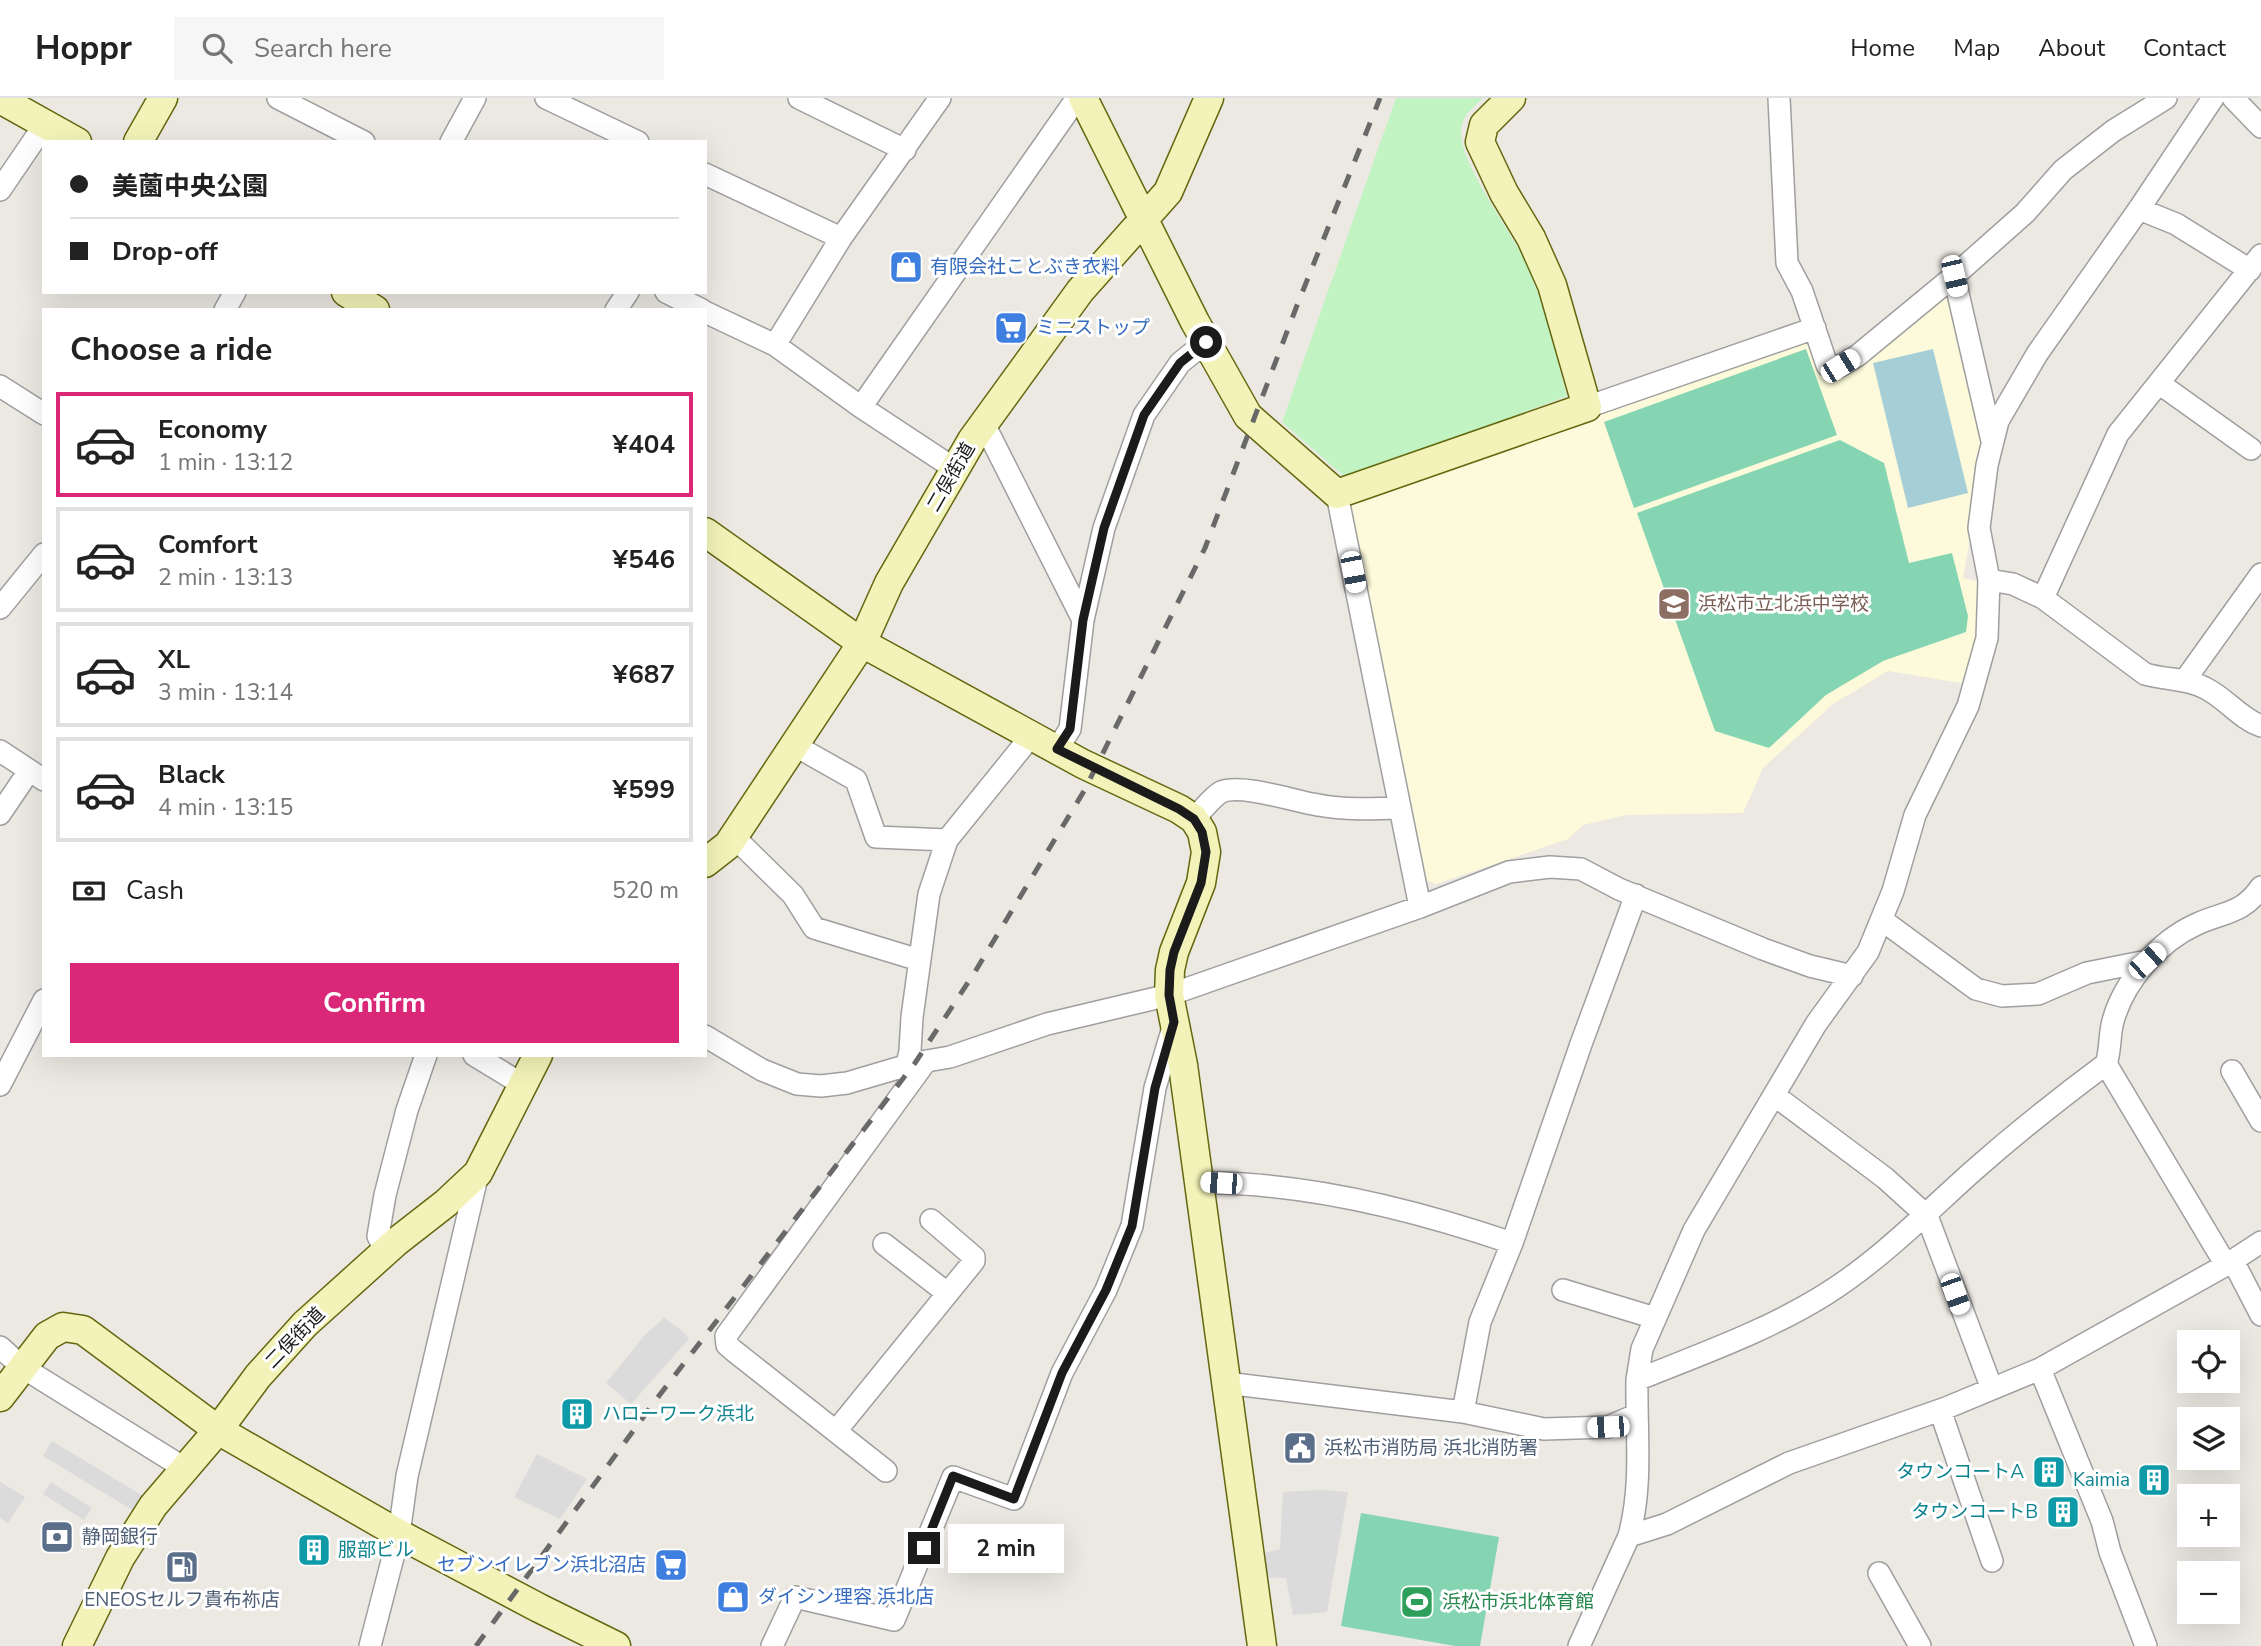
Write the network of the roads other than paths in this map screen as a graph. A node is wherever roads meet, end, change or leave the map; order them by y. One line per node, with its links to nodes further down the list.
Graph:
1 (163, 98): 20 (street)
2 (278, 98): 16 (street)
3 (475, 98): 22 (street)
4 (545, 98): 23 (street)
5 (940, 98): 24 (street)
6 (1077, 98): 42 (street)
7 (1083, 98): 28 (street)
8 (1209, 98): 28 (street, 二俣街道)
9 (1511, 98): 43 (street)
10 (1779, 98): 37 (street)
11 (2166, 98): 31 (street)
12 (2213, 98): 27 (street)
13 (2232, 98): 18 (street)
14 (0, 99): 17 (street)
15 (812, 101): 24 (street)
16 (319, 107): 21 (street)
17 (45, 124): 19 (street); 26 (street)
18 (2261, 127)
19 (73, 140)
20 (139, 140)
21 (361, 140)
22 (452, 140)
23 (634, 140)
24 (905, 150): 29 (street)
25 (707, 175): 29 (street)
26 (0, 190)
27 (2139, 209): 30 (street); 46 (street)
28 (1144, 219): 38 (street); 45 (street, 二俣街道)
29 (841, 238): 39 (street)
30 (2255, 271): 40 (street)
31 (1954, 276): 37 (street); 46 (street)
32 (349, 294): 34 (street)
33 (670, 294): 35 (street)
34 (373, 308)
35 (697, 308)
36 (707, 313): 39 (street)
37 (1815, 328): 43 (street)
38 (1206, 342): 49 (street); 56 (street)
39 (775, 345): 42 (street)
40 (2160, 383): 47 (street); 54 (street)
41 (0, 386): 44 (street)
42 (861, 407): 48 (street)
43 (1587, 407): 49 (street)
44 (42, 413)
45 (984, 424): 48 (street, 二俣街道); 56 (street)
46 (1993, 444): 53 (street)
47 (2251, 449)
48 (955, 470): 57 (street, 二俣街道)
49 (1337, 494): 65 (street)
50 (707, 533): 57 (street)
51 (42, 556): 55 (street)
52 (2257, 571): 58 (street)
53 (1989, 580): 54 (street); 74 (street)
54 (2043, 598): 58 (street)
55 (3, 599)
56 (1083, 620): 62 (street)
57 (862, 643): 60 (street); 61 (street, 二俣街道)
58 (2185, 680): 59 (street)
59 (2261, 726)
60 (1032, 734): 62 (street); 69 (street)
61 (794, 745): 68 (street, 二俣街道); 69 (street)
62 (1057, 749): 67 (street)
63 (0, 751): 64 (street)
64 (36, 775): 66 (street)
65 (1399, 808): 67 (street); 73 (street)
66 (0, 814)
67 (1194, 819): 79 (street)
68 (734, 837): 70 (street, 二俣街道); 75 (street)
69 (947, 840): 75 (street)
70 (707, 861)
71 (2261, 887): 76 (street)
72 (1636, 895): 73 (street); 77 (street); 96 (street)
73 (1420, 907): 79 (street)
74 (1882, 920): 76 (street); 77 (street)
75 (919, 960): 84 (street)
76 (2147, 961): 85 (street)
77 (1852, 976): 89 (street)
78 (42, 1004): 87 (street)
79 (1172, 1008): 84 (street); 92 (street); 125 (street)
80 (707, 1037): 84 (street)
81 (425, 1057): 98 (street)
82 (477, 1057): 88 (street)
83 (537, 1057): 88 (street, 二俣街道)
84 (916, 1063): 115 (street)
85 (2106, 1064): 93 (street); 99 (street)
86 (2232, 1071): 90 (street)
87 (0, 1085)
88 (525, 1086): 91 (street, 二俣街道)
89 (1774, 1095): 93 (street); 103 (street)
90 (2261, 1121)
91 (478, 1173): 98 (street, 二俣街道); 118 (street)
92 (1198, 1182): 96 (street); 108 (street)
93 (1927, 1216): 107 (street); 109 (street)
94 (930, 1220): 101 (street)
95 (2261, 1242): 99 (street)
96 (1512, 1243): 112 (street)
97 (884, 1244): 101 (street)
98 (386, 1252): 114 (street, 二俣街道)
99 (2229, 1263): 102 (street); 106 (street)
100 (1563, 1290): 103 (street)
101 (947, 1293): 115 (street)
102 (2261, 1315)
103 (1655, 1318): 107 (street)
104 (0, 1347): 105 (street)
105 (22, 1367): 110 (street); 114 (street); 116 (street)
106 (2040, 1369): 109 (street); 129 (street)
107 (1637, 1380): 113 (street)
108 (1226, 1383): 112 (street); 126 (street)
109 (1992, 1389): 111 (street)
110 (0, 1397)
111 (1940, 1410): 119 (street); 120 (street)
112 (1463, 1412): 113 (street)
113 (1636, 1415): 119 (street)
114 (218, 1430): 116 (street, 二俣街道); 118 (street)
115 (836, 1431): 117 (street)
116 (184, 1468): 122 (street, 二俣街道)
117 (887, 1471)
118 (399, 1534): 123 (street); 124 (street)
119 (1629, 1536): 127 (street)
120 (1992, 1561)
121 (1879, 1573): 128 (street)
122 (77, 1646)
123 (370, 1646)
124 (616, 1646)
125 (772, 1646)
126 (1262, 1646)
127 (1579, 1646)
128 (1920, 1646)
129 (2146, 1646)

